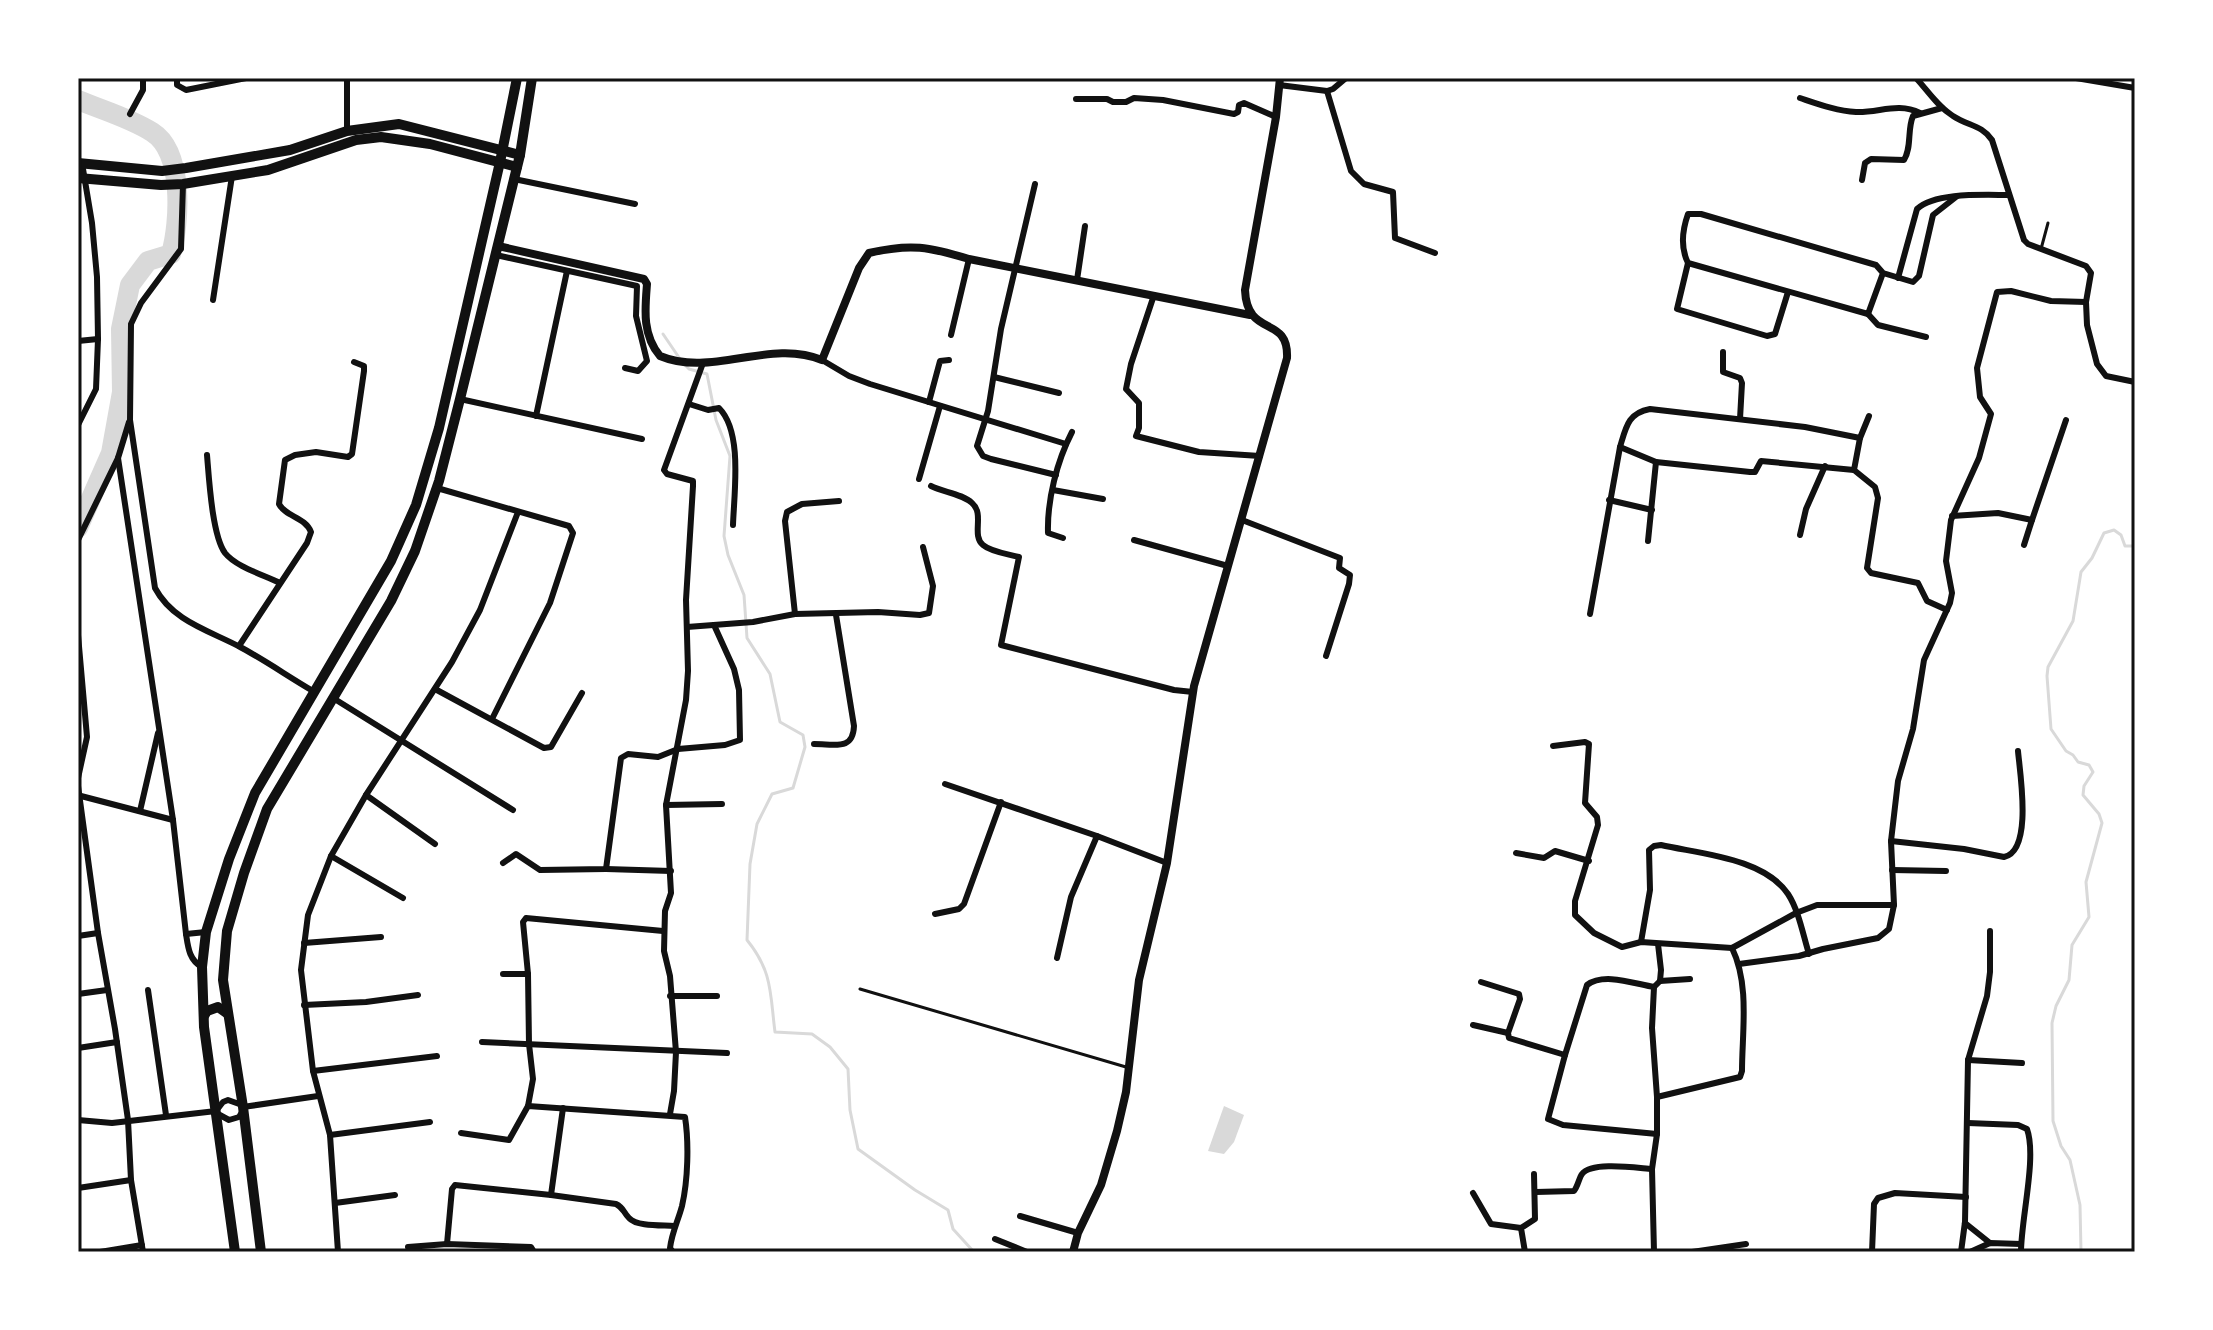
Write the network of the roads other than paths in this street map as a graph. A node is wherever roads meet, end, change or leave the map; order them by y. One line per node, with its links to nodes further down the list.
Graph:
1 (143, 78): 18 (street)
2 (177, 78): 3 (street)
3 (246, 78)
4 (347, 78): 20 (street)
5 (517, 78): 21 (main road)
6 (532, 78): 22 (main road)
7 (1346, 78): 13 (street)
8 (1916, 78): 16 (street)
9 (2076, 78): 10 (street)
10 (2086, 79): 12 (street)
11 (1280, 82): 13 (street); 19 (street)
12 (2135, 88)
13 (1327, 91): 38 (street)
14 (1800, 98): 17 (street)
15 (1076, 99): 19 (street)
16 (1942, 108): 17 (street); 31 (street)
17 (1920, 113): 28 (street)
18 (130, 114)
19 (1276, 117): 51 (street)
20 (347, 131): 21 (main road); 24 (main road)
21 (503, 150): 22 (main road); 23 (main road)
22 (518, 161): 23 (main road); 27 (main road)
23 (500, 162): 25 (main road); 110 (main road)
24 (80, 163): 26 (street)
25 (232, 176): 29 (main road); 48 (street)
26 (81, 178): 29 (main road); 54 (street)
27 (514, 179): 33 (street); 37 (main road)
28 (1862, 180)
29 (181, 184): 73 (street)
30 (1035, 184): 41 (street)
31 (2009, 195): 32 (street); 36 (street)
32 (1956, 197): 44 (street); 44 (street)
33 (635, 204)
34 (2048, 223): 36 (lane)
35 (1085, 226): 45 (street)
36 (2041, 249): 49 (street)
37 (497, 250): 42 (street); 60 (street); 65 (main road)
38 (1435, 253)
39 (969, 259): 41 (street); 52 (street); 57 (street)
40 (1688, 263): 43 (street); 46 (street); 46 (street)
41 (1015, 268): 45 (street); 62 (street)
42 (567, 271): 61 (street); 69 (street)
43 (1883, 273): 44 (street); 50 (street)
44 (1898, 278)
45 (1077, 280): 47 (street)
46 (1788, 292): 50 (street)
47 (1154, 295): 51 (street); 82 (street)
48 (213, 300)
49 (2086, 302): 63 (street); 97 (street)
50 (1868, 314): 53 (street)
51 (1250, 315): 82 (street)
52 (951, 335)
53 (1926, 337)
54 (98, 339): 55 (street); 75 (street)
55 (78, 341)
56 (1723, 352): 72 (street)
57 (822, 360): 60 (street); 66 (street)
58 (949, 360): 66 (street)
59 (354, 362): 109 (street)
60 (702, 366): 67 (street)
61 (625, 368)
62 (994, 377): 64 (street); 71 (street)
63 (2135, 382)
64 (1059, 393)
65 (460, 399): 69 (street); 90 (main road)
66 (929, 402): 68 (street)
67 (689, 404): 100 (street); 117 (street)
68 (940, 406): 71 (street); 88 (street)
69 (536, 416): 78 (street)
70 (1869, 416): 77 (street)
71 (985, 419): 79 (street); 87 (street)
72 (1740, 419): 77 (street); 80 (street)
73 (130, 420): 83 (street); 121 (street)
74 (2066, 420): 99 (street)
75 (78, 425)
76 (1072, 432): 79 (street)
77 (1860, 438): 86 (street)
78 (642, 439)
79 (1066, 444): 87 (street)
80 (1620, 447): 84 (street); 93 (street)
81 (207, 455): 109 (street)
82 (1260, 456): 98 (street)
83 (118, 458): 103 (street); 129 (street)
84 (1656, 462): 85 (street); 95 (street)
85 (1825, 466): 86 (street); 101 (street)
86 (1854, 470): 111 (street)
87 (1056, 475): 91 (street)
88 (919, 479)
89 (931, 486): 125 (street)
90 (437, 488): 96 (street); 115 (main road)
91 (1053, 490): 92 (street); 102 (street)
92 (1103, 499)
93 (1609, 500): 95 (street); 113 (street)
94 (839, 501): 112 (street)
95 (1652, 510): 105 (street)
96 (518, 512): 123 (street); 128 (street)
97 (1952, 516): 99 (street); 111 (street)
98 (1242, 520): 108 (street); 122 (street)
99 (2032, 520): 106 (street)
100 (733, 525)
101 (1800, 535)
102 (1063, 538)
103 (78, 540)
104 (1134, 540): 108 (street)
105 (1648, 541)
106 (2024, 545)
107 (923, 547): 114 (street)
108 (1228, 566): 125 (street)
109 (280, 583): 121 (street)
110 (364, 606): 115 (main road); 118 (main road)
111 (1947, 610): 147 (street)
112 (795, 614): 114 (street); 116 (street)
113 (1590, 614)
114 (836, 615): 131 (street)
115 (381, 617): 120 (main road)
116 (714, 625): 117 (street); 133 (street)
117 (687, 627): 133 (street)
118 (347, 634): 120 (main road); 124 (main road)
119 (78, 635): 135 (street)
120 (365, 644): 127 (main road)
121 (239, 646): 124 (street)
122 (1326, 656)
123 (435, 689): 128 (street); 130 (street)
124 (313, 691): 166 (main road)
125 (1193, 692): 153 (street)
126 (582, 693): 128 (street)
127 (333, 697): 130 (street); 184 (main road)
128 (492, 719)
129 (159, 726): 144 (street); 145 (street)
130 (401, 740): 138 (street); 143 (street)
131 (814, 744)
132 (1553, 746): 151 (street)
133 (678, 749): 142 (street); 154 (street)
134 (2018, 751): 147 (street)
135 (78, 778)
136 (945, 784): 140 (street)
137 (78, 786): 139 (street)
138 (366, 795): 148 (street); 150 (street)
139 (81, 796): 144 (street); 167 (street)
140 (1001, 802): 146 (street); 161 (street)
141 (722, 804): 142 (street)
142 (666, 805): 156 (street)
143 (513, 810)
144 (140, 811): 145 (street)
145 (173, 820): 168 (street)
146 (1097, 836): 153 (street); 176 (street)
147 (1891, 841): 155 (street)
148 (435, 844)
149 (1516, 853): 151 (street)
150 (331, 856): 158 (street); 172 (street)
151 (1589, 861): 171 (street)
152 (503, 863): 154 (street)
153 (1167, 863): 209 (street)
154 (606, 869): 156 (street)
155 (1892, 870): 157 (street); 159 (street)
156 (671, 871): 164 (street)
157 (1946, 871)
158 (403, 898)
159 (1894, 905): 160 (street); 175 (street)
160 (1796, 913): 171 (street); 174 (street); 175 (street)
161 (935, 914)
162 (2135, 918): 163 (street)
163 (2135, 927)
164 (663, 931): 180 (street); 192 (street)
165 (1990, 931): 207 (street)
166 (206, 932): 168 (street); 178 (main road)
167 (98, 933): 169 (street); 188 (street)
168 (186, 934): 178 (street)
169 (78, 936)
170 (381, 937): 172 (street)
171 (1641, 942): 173 (street)
172 (304, 943): 194 (street)
173 (1658, 944): 174 (street); 182 (street)
174 (1732, 948): 177 (street)
175 (1809, 954): 177 (street)
176 (1057, 958)
177 (1739, 964): 212 (street)
178 (202, 967): 186 (main road)
179 (503, 974): 180 (street)
180 (528, 974): 201 (street)
181 (1690, 979): 182 (street)
182 (1660, 981): 185 (street)
183 (1481, 982): 198 (street)
184 (224, 986): 186 (main road); 195 (main road)
185 (1654, 987): 205 (street); 212 (street)
186 (203, 989): 196 (main road)
187 (860, 989): 209 (lane)
188 (107, 990): 190 (street); 199 (street)
189 (148, 990): 218 (street)
190 (78, 994)
191 (418, 995): 194 (street)
192 (670, 996): 193 (street); 203 (street)
193 (717, 996)
194 (304, 1005): 210 (street)
195 (228, 1014): 196 (main road); 214 (main road)
196 (204, 1016): 216 (main road)
197 (1473, 1025): 198 (street)
198 (1508, 1033): 205 (street)
199 (117, 1042): 202 (street); 220 (street)
200 (482, 1042): 201 (street)
201 (529, 1044): 203 (street); 213 (street)
202 (78, 1048)
203 (676, 1052): 204 (street); 217 (street)
204 (727, 1053)
205 (1565, 1055): 224 (street)
206 (437, 1056): 210 (street)
207 (1968, 1060): 208 (street); 222 (street)
208 (2022, 1063)
209 (1130, 1068): 240 (street)
210 (313, 1071): 211 (street)
211 (318, 1096): 214 (street); 225 (street)
212 (1657, 1097): 224 (street)
213 (528, 1106): 215 (street); 223 (street)
214 (243, 1107): 216 (street); 216 (street); 250 (main road)
215 (563, 1108): 217 (street); 233 (street)
216 (216, 1111): 218 (street); 249 (main road)
217 (670, 1114): 238 (street)
218 (166, 1115): 220 (street)
219 (78, 1120): 220 (street)
220 (128, 1120): 228 (street)
221 (430, 1122): 225 (street)
222 (1968, 1123): 234 (street); 247 (street)
223 (461, 1133)
224 (1657, 1134): 226 (street)
225 (330, 1135): 235 (street)
226 (1652, 1169): 230 (street); 257 (street)
227 (1534, 1174): 230 (street)
228 (131, 1180): 229 (street); 246 (street)
229 (78, 1188)
230 (1536, 1192): 239 (street)
231 (1473, 1193): 239 (street)
232 (395, 1195): 235 (street)
233 (551, 1195): 238 (street); 243 (street)
234 (1966, 1197): 237 (street); 259 (street)
235 (335, 1203): 251 (street)
236 (1020, 1216): 240 (street)
237 (1965, 1222): 242 (street); 260 (street)
238 (674, 1226): 253 (street)
239 (1521, 1228): 256 (street)
240 (1078, 1233): 255 (street)
241 (995, 1239): 254 (street)
242 (1990, 1243): 247 (street); 261 (street)
243 (447, 1244): 245 (street); 252 (street)
244 (1746, 1244): 258 (street)
245 (408, 1247)
246 (143, 1248): 248 (street)
247 (2021, 1248)
248 (100, 1252)
249 (235, 1252)
250 (261, 1252)
251 (338, 1252)
252 (534, 1252)
253 (673, 1252)
254 (1027, 1252)
255 (1073, 1252)
256 (1525, 1252)
257 (1654, 1252)
258 (1692, 1252)
259 (1872, 1252)
260 (1961, 1252)
261 (1970, 1252)

